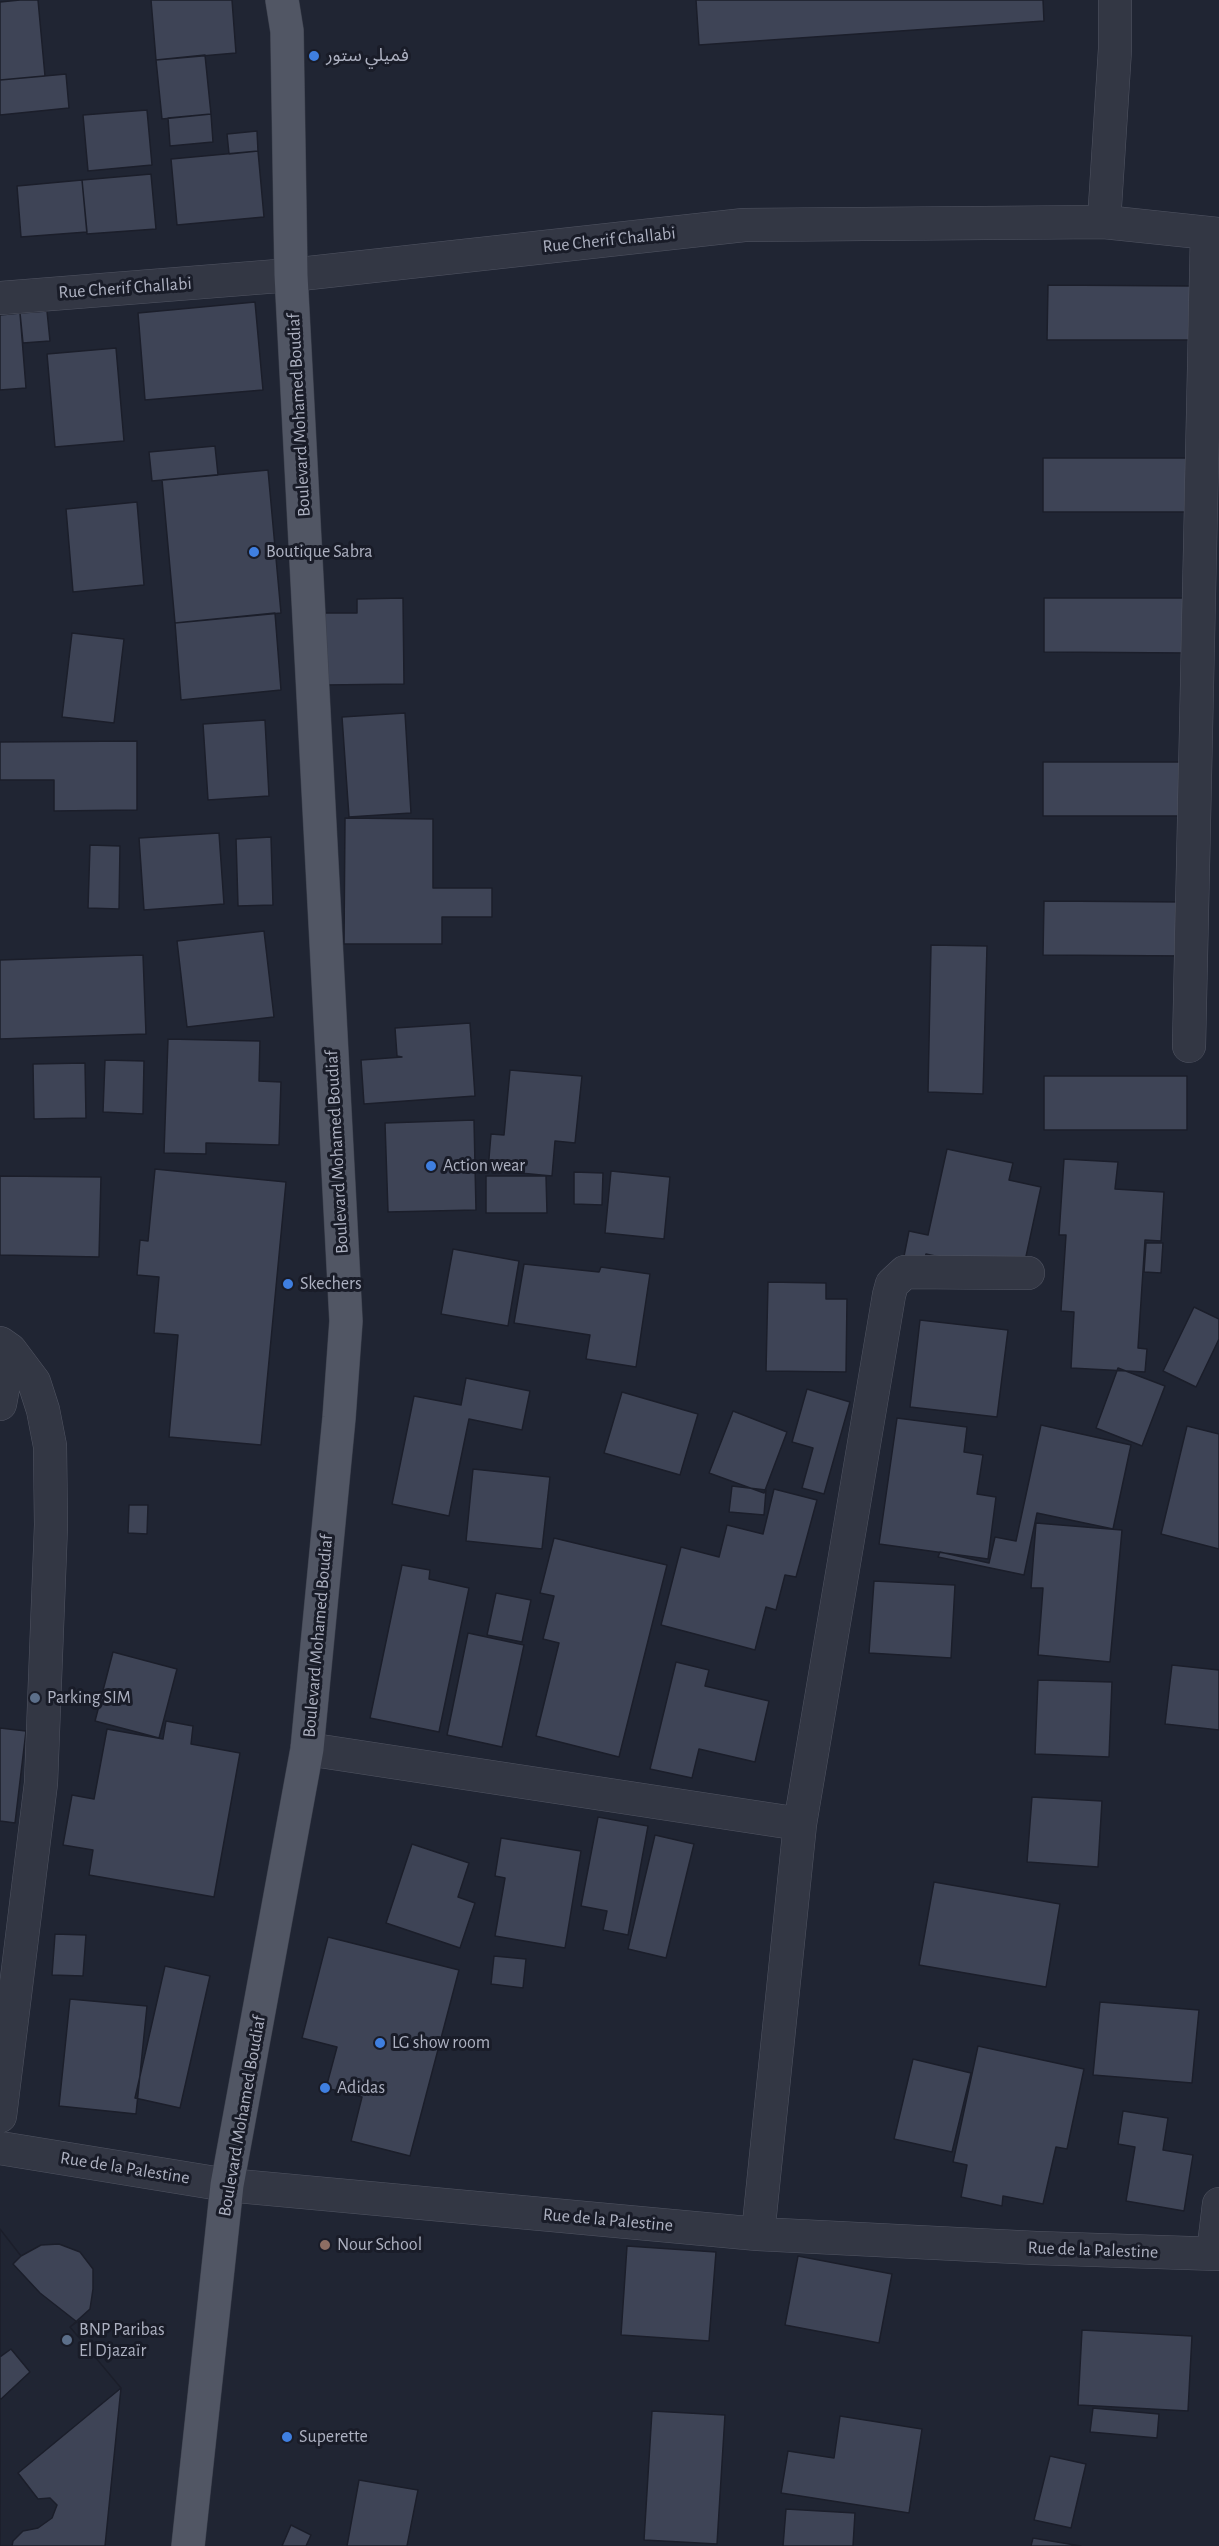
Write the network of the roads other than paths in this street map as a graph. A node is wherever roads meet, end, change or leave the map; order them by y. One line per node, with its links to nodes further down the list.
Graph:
1 (282, 0): 5 (main road, Boulevard Mohamed Boudiaf)
2 (1115, 0): 3 (street)
3 (1104, 222): 4 (street, Rue Cherif Challabi); 5 (street, Rue Cherif Challabi)
4 (1213, 234): 7 (street)
5 (291, 275): 6 (street, Rue Cherif Challabi); 11 (main road, Boulevard Mohamed Boudiaf)
6 (0, 298)
7 (1189, 1046)
8 (1028, 1273): 12 (street)
9 (5, 1346): 10 (street); 13 (street)
10 (0, 1404)
11 (307, 1749): 12 (street); 15 (main road, Boulevard Mohamed Boudiaf)
12 (800, 1824): 17 (street)
13 (0, 2116)
14 (0, 2148): 15 (street, Rue de la Palestine)
15 (227, 2185): 17 (street, Rue de la Palestine); 19 (main road, Boulevard Mohamed Boudiaf)
16 (1219, 2204): 18 (street)
17 (758, 2234): 18 (street, Rue de la Palestine)
18 (1216, 2254)
19 (188, 2546)

